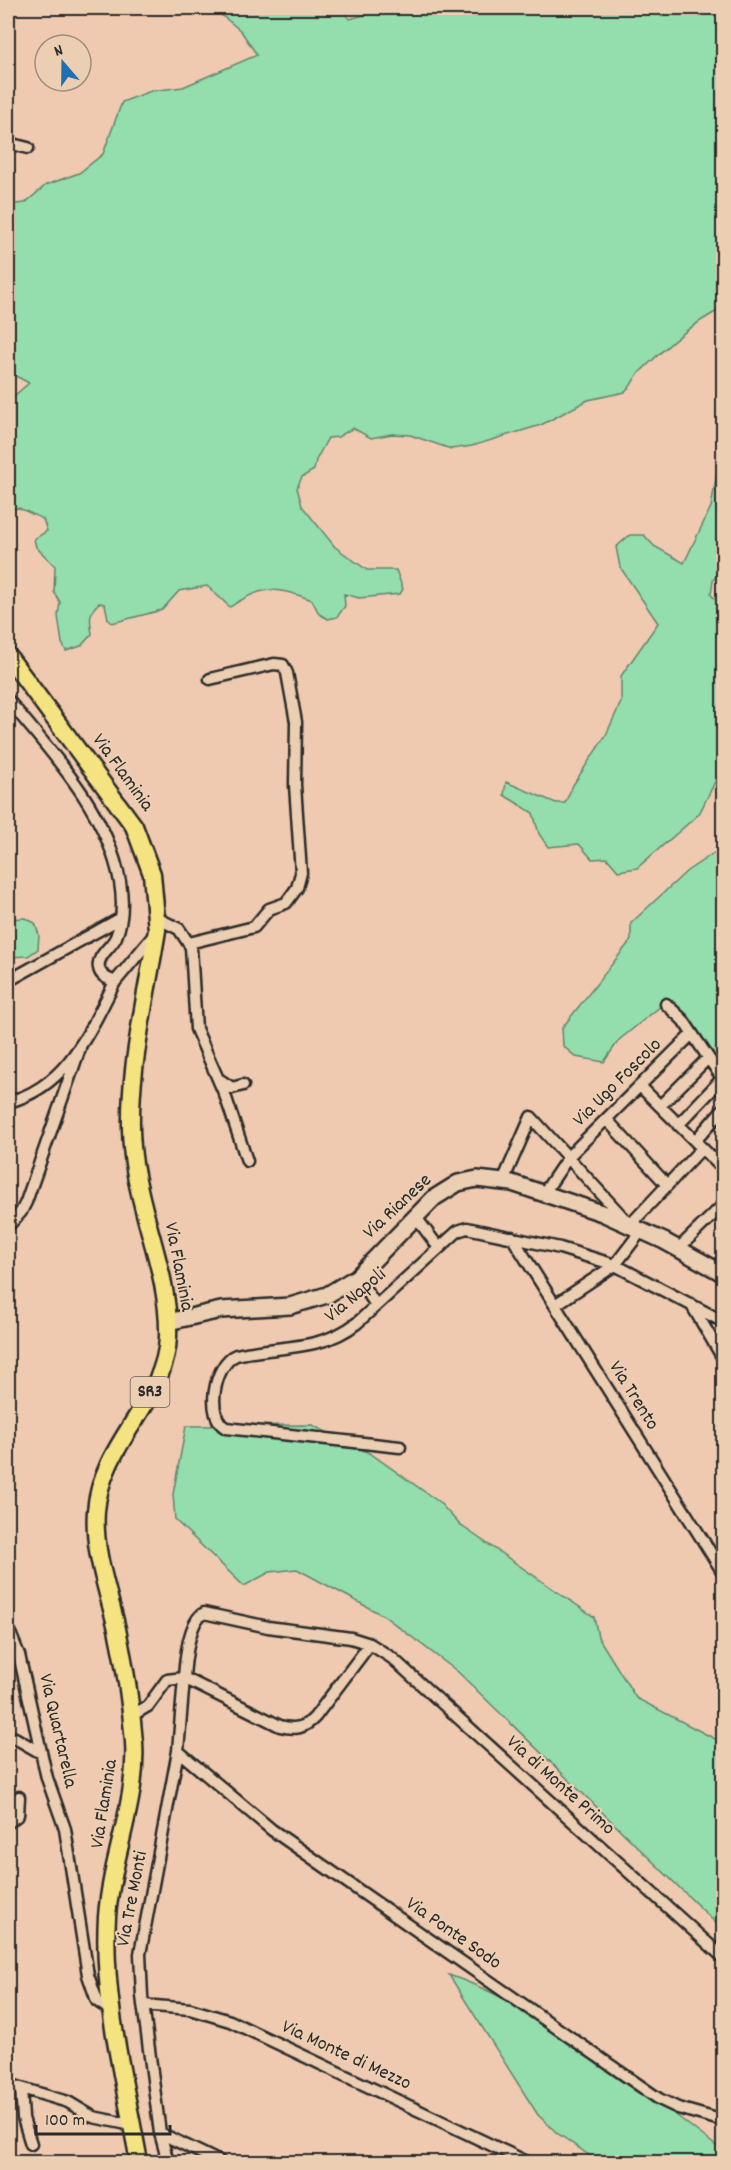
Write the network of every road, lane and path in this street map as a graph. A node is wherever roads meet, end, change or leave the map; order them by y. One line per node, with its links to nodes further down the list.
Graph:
1 (8, 143): 2 (street)
2 (28, 148)
3 (8, 656): 7 (main road, Via Flaminia / SR3)
4 (210, 679): 8 (street)
5 (8, 700): 6 (street)
6 (121, 918): 9 (street); 10 (street)
7 (157, 924): 8 (street); 10 (street); 45 (main road, Via Flaminia / SR3)
8 (189, 943): 15 (street)
9 (8, 981)
10 (115, 982): 13 (street)
11 (666, 1004): 12 (street)
12 (691, 1035): 14 (street); 18 (street, Via Ugo Foscolo)
13 (80, 1048): 19 (street); 34 (street)
14 (707, 1059): 16 (street); 20 (street)
15 (217, 1078): 17 (street); 27 (street)
16 (723, 1080): 23 (street)
17 (243, 1085)
18 (641, 1087): 20 (street); 22 (street, Via Ugo Foscolo)
19 (8, 1102)
20 (660, 1106): 23 (street)
21 (723, 1108): 24 (street)
22 (607, 1120): 26 (street, Via Ugo Foscolo); 30 (street)
23 (678, 1125): 24 (street)
24 (698, 1144): 28 (street); 30 (street)
25 (723, 1153): 28 (street)
26 (569, 1156): 29 (street, Via Ugo Foscolo); 31 (street, Via Ugo Foscolo); 35 (street)
27 (246, 1161)
28 (719, 1166)
29 (503, 1181): 31 (main road, Via Rianese); 33 (main road, Via Rianese)
30 (667, 1185): 35 (street)
31 (544, 1193): 35 (main road, Via Rianese)
32 (723, 1204): 38 (street)
33 (415, 1216): 37 (street); 41 (main road, Via Rianese)
34 (8, 1226)
35 (636, 1228): 38 (main road, Via Rianese); 39 (street)
36 (512, 1237): 37 (street, Via Napoli); 39 (street, Via Napoli); 44 (street, Via Trento)
37 (439, 1248): 43 (street, Via Napoli)
38 (678, 1249): 40 (main road, Via Rianese)
39 (615, 1265): 42 (street, Via Napoli); 44 (street)
40 (723, 1274)
41 (357, 1276): 43 (street); 45 (main road, Via Rianese)
42 (691, 1304): 46 (street, Via Napoli); 47 (street)
43 (376, 1305): 48 (street, Via Napoli)
44 (555, 1305): 49 (street, Via Trento)
45 (168, 1322): 54 (main road, Via Flaminia / SR3)
46 (723, 1322)
47 (723, 1360)
48 (400, 1447)
49 (723, 1574)
50 (202, 1613): 52 (street, Via di Monte Primo); 53 (street, Via Tre Monti)
51 (8, 1628): 57 (street, Via Quartarella)
52 (370, 1644): 53 (street); 60 (street, Via di Monte Primo)
53 (184, 1678): 54 (street); 56 (street, Via Tre Monti)
54 (131, 1716): 62 (main road, Via Flaminia / SR3)
55 (8, 1737): 57 (street)
56 (178, 1751): 61 (street, Via Tre Monti); 65 (street, Via Ponte Sodo)
57 (41, 1753): 62 (street, Via Quartarella)
58 (19, 1797): 59 (street)
59 (8, 1824)
60 (723, 1958)
61 (143, 2005): 67 (street, Via Tre Monti); 72 (street, Via Monte di Mezzo)
62 (113, 2012): 66 (main road, Via Flaminia / SR3)
63 (8, 2084): 64 (street)
64 (21, 2088): 66 (street); 68 (street)
65 (723, 2121)
66 (132, 2125): 69 (main road, Via Flaminia / SR3)
67 (160, 2133): 70 (street, Via Tre Monti); 71 (street)
68 (31, 2144)
69 (139, 2163)
70 (168, 2163)
71 (220, 2163)
72 (527, 2163)

